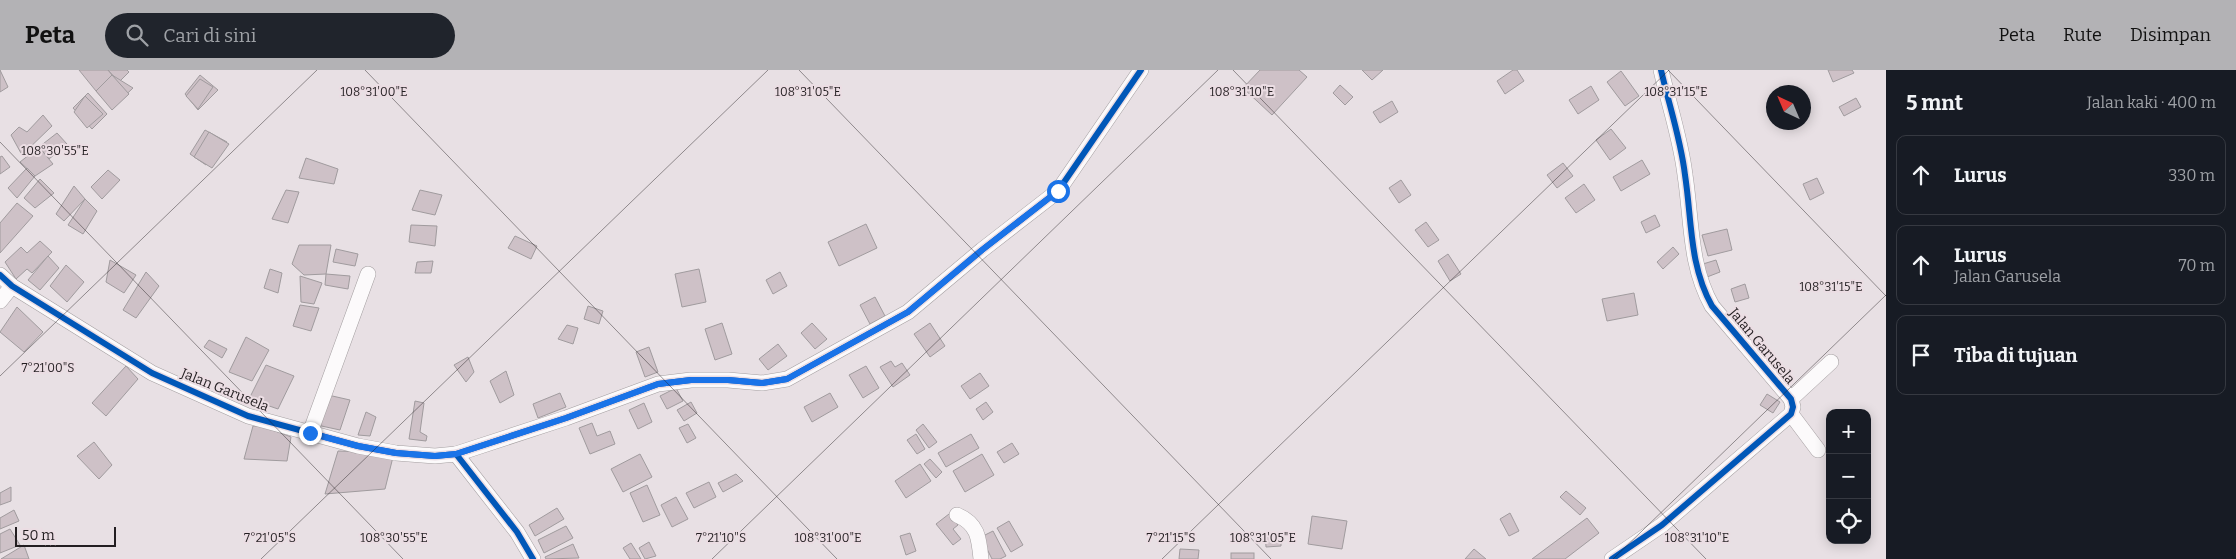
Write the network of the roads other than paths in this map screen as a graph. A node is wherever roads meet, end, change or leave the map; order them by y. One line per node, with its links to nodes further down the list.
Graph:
1 (1141, 70): 12 (street, Jalan Garusela)
2 (1661, 70): 8 (street, Jalan Garusela)
3 (368, 274): 10 (street)
4 (0, 275): 5 (street, Jalan Garusela)
5 (12, 286): 6 (street); 10 (street, Jalan Garusela)
6 (0, 301)
7 (1831, 362): 8 (street)
8 (1791, 399): 9 (street, Jalan Garusela)
9 (1791, 414): 11 (street); 16 (street)
10 (310, 433): 12 (street, Jalan Garusela)
11 (1818, 450)
12 (456, 454): 14 (street)
13 (957, 515): 15 (street)
14 (534, 559)
15 (981, 559)
16 (1612, 559)

